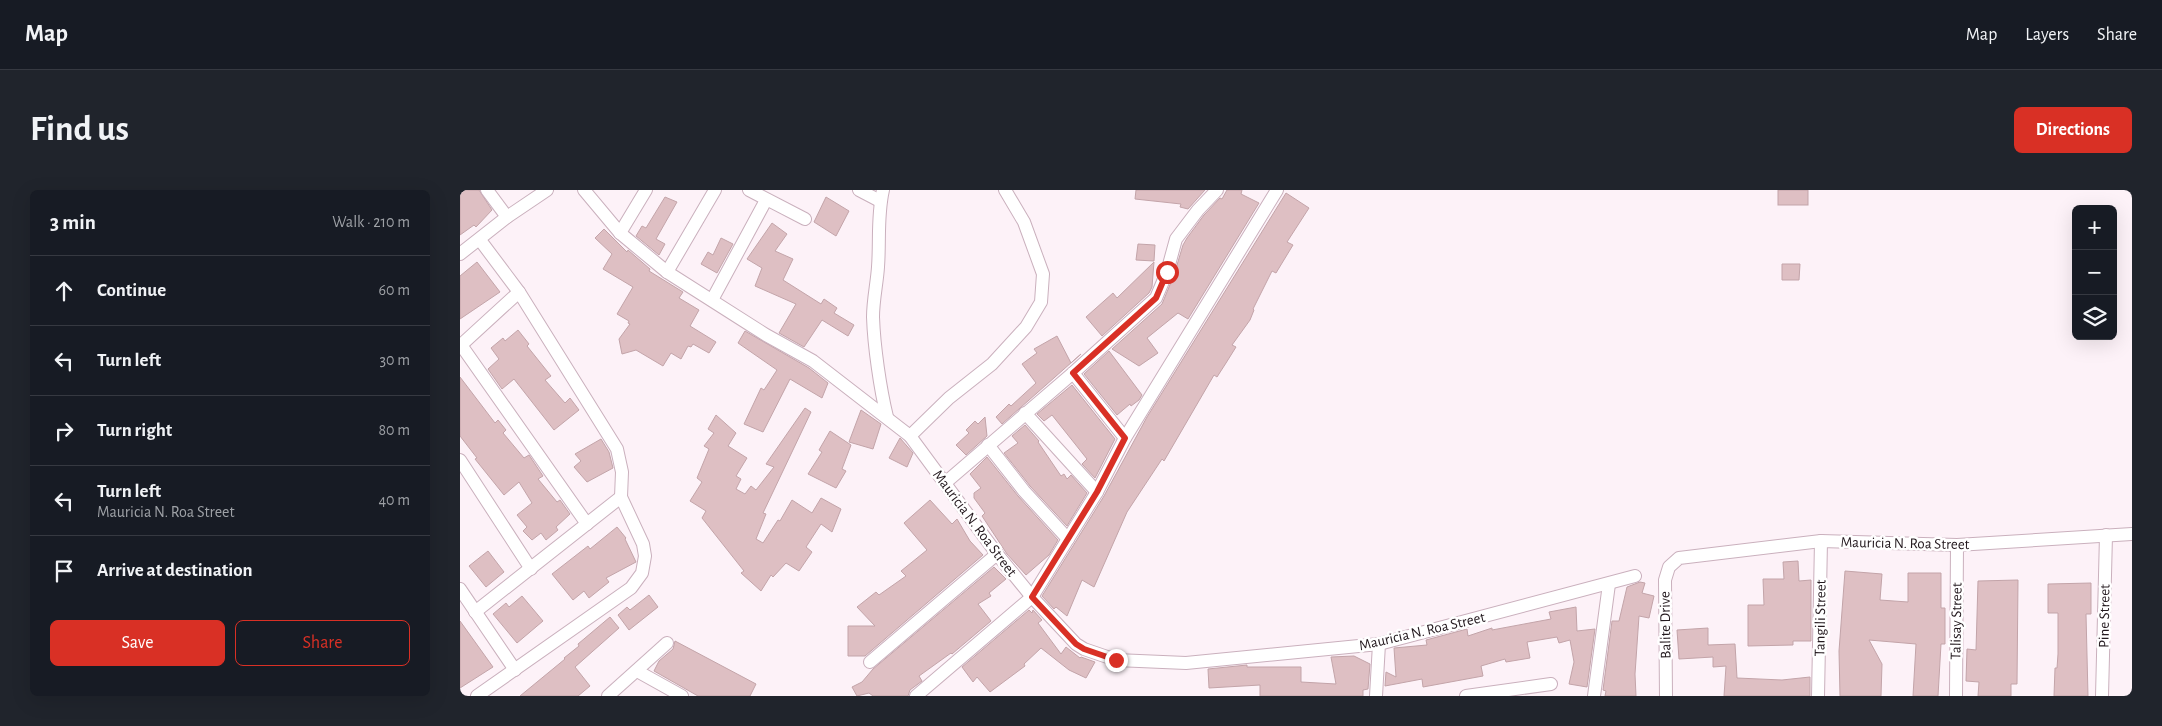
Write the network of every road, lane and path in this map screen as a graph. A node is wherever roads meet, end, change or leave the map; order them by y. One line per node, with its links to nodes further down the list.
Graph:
1 (486, 190): 13 (street)
2 (547, 190): 13 (street)
3 (584, 190): 15 (street, Mauricia N. Roa Street)
4 (646, 190): 15 (street)
5 (715, 190): 18 (street)
6 (749, 190): 12 (street)
7 (859, 190): 11 (street)
8 (1005, 190): 25 (street)
9 (1217, 190): 22 (street)
10 (1277, 190): 26 (street)
11 (881, 196): 24 (street)
12 (766, 200): 14 (street); 20 (street)
13 (507, 217): 16 (street)
14 (805, 219)
15 (620, 233): 18 (street, Mauricia N. Roa Street)
16 (480, 240): 17 (street); 19 (street)
17 (460, 254)
18 (667, 272): 20 (street, Mauricia N. Roa Street)
19 (519, 292): 21 (street); 31 (street)
20 (712, 300): 24 (street, Mauricia N. Roa Street)
21 (460, 346): 32 (street)
22 (1073, 373): 23 (street); 26 (street)
23 (1025, 413): 27 (street); 30 (street)
24 (886, 417): 25 (street, Mauricia N. Roa Street)
25 (910, 436): 29 (street, Mauricia N. Roa Street)
26 (1125, 438): 30 (street)
27 (988, 445): 29 (street); 35 (street)
28 (460, 460): 40 (street)
29 (945, 483): 38 (street, Mauricia N. Roa Street)
30 (1097, 492): 35 (street)
31 (621, 497): 32 (street); 49 (street)
32 (586, 524): 40 (street)
33 (2132, 534): 34 (street, Mauricia N. Roa Street)
34 (2106, 535): 37 (street, Mauricia N. Roa Street); 64 (street, Pine Street)
35 (1068, 539): 44 (street)
36 (1821, 541): 37 (street, Mauricia N. Roa Street); 39 (street, Mauricia N. Roa Street); 62 (street, Tangili Street)
37 (1957, 546): 63 (street, Talisay Street)
38 (997, 554): 44 (street, Mauricia N. Roa Street); 48 (street)
39 (1679, 558): 61 (street, Balite Drive)
40 (531, 568): 45 (street)
41 (1634, 576): 42 (street, Mauricia N. Roa Street)
42 (1609, 584): 47 (street, Mauricia N. Roa Street); 60 (street)
43 (460, 589): 45 (street)
44 (1032, 597): 47 (street, Mauricia N. Roa Street); 57 (street)
45 (475, 612): 49 (street)
46 (667, 643): 50 (street)
47 (1379, 644): 58 (street)
48 (870, 662)
49 (515, 670): 54 (street)
50 (637, 672): 55 (street); 56 (street)
51 (1551, 684): 52 (street)
52 (1535, 691): 53 (street)
53 (1483, 695): 59 (street)
54 (477, 696)
55 (608, 696)
56 (682, 696)
57 (916, 696)
58 (1376, 696)
59 (1466, 696)
60 (1594, 696)
61 (1666, 696)
62 (1818, 696)
63 (1956, 696)
64 (2102, 696)

